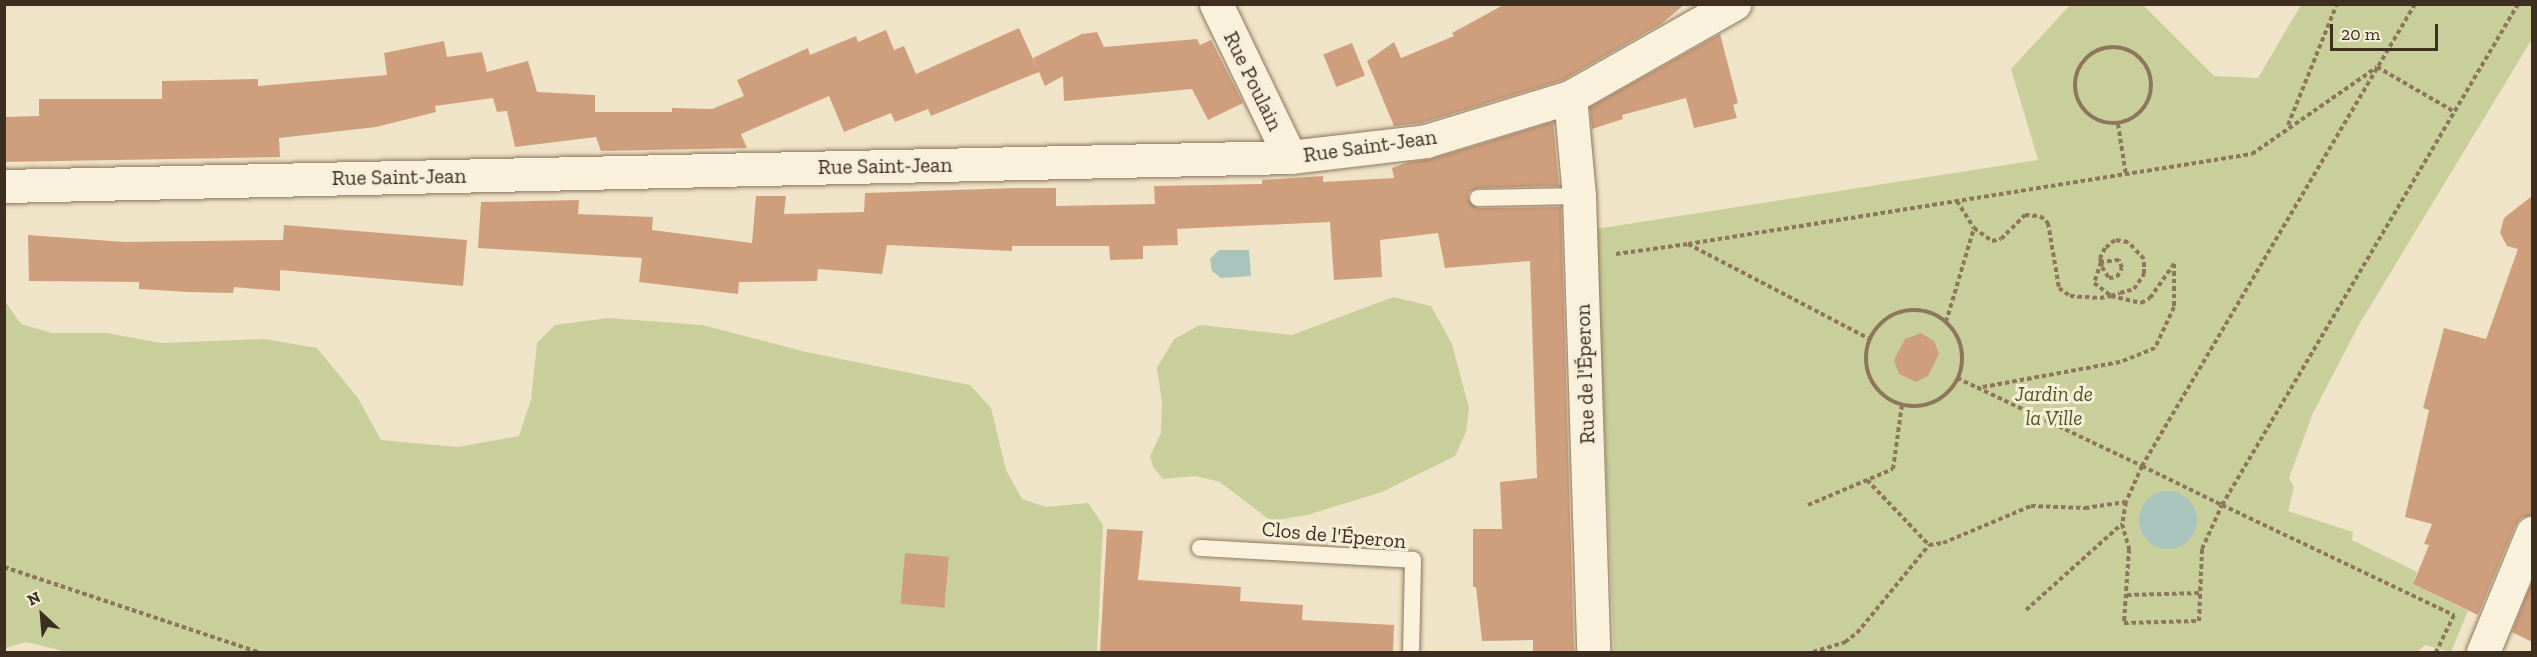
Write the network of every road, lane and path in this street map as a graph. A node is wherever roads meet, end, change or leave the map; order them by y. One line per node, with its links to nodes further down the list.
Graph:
1 (1216, 4): 12 (street, Rue Poulain)
2 (1734, 4): 6 (street, Rue Saint-Jean)
3 (2337, 4): 11 (path)
4 (2415, 4): 7 (path)
5 (2518, 4): 9 (path)
6 (1699, 14): 8 (street, Rue Saint-Jean)
7 (2377, 66): 9 (path); 11 (path); 28 (path)
8 (1570, 97): 12 (street, Rue Saint-Jean); 15 (street, Rue de l'Éperon)
9 (2455, 112): 32 (path)
10 (2118, 124): 10 (path); 13 (path)
11 (2288, 126): 13 (path)
12 (1290, 157): 14 (street, Rue Saint-Jean)
13 (2126, 175): 17 (path)
14 (4, 186)
15 (1579, 196): 16 (lane); 21 (street, Rue de l'Éperon)
16 (1479, 198)
17 (1957, 201): 18 (path); 19 (path)
18 (1974, 228): 22 (path); 23 (path)
19 (1688, 244): 21 (path); 24 (path)
20 (2101, 262): 20 (path); 22 (path); 22 (path)
21 (1582, 274): 43 (street, Rue de l'Éperon)
22 (2111, 296): 26 (path)
23 (1946, 322): 24 (path); 25 (path)
24 (1870, 339): 27 (path)
25 (1957, 378): 26 (path); 27 (path)
26 (1977, 388): 28 (path)
27 (1902, 404): 29 (path)
28 (2142, 466): 30 (path); 32 (path)
29 (1867, 480): 31 (path); 35 (path)
30 (2126, 502): 33 (path); 35 (path)
31 (1808, 505)
32 (2222, 505): 38 (path); 45 (path)
33 (2122, 524): 39 (path); 40 (path)
34 (2532, 532): 46 (street)
35 (1929, 545): 44 (path)
36 (1200, 548): 42 (lane, Clos de l'Éperon)
37 (4, 567): 41 (path)
38 (2202, 593): 39 (path); 39 (path)
39 (2127, 595)
40 (2026, 610)
41 (258, 652)
42 (1411, 652)
43 (1593, 652)
44 (1813, 652)
45 (2436, 652)
46 (2483, 652)

